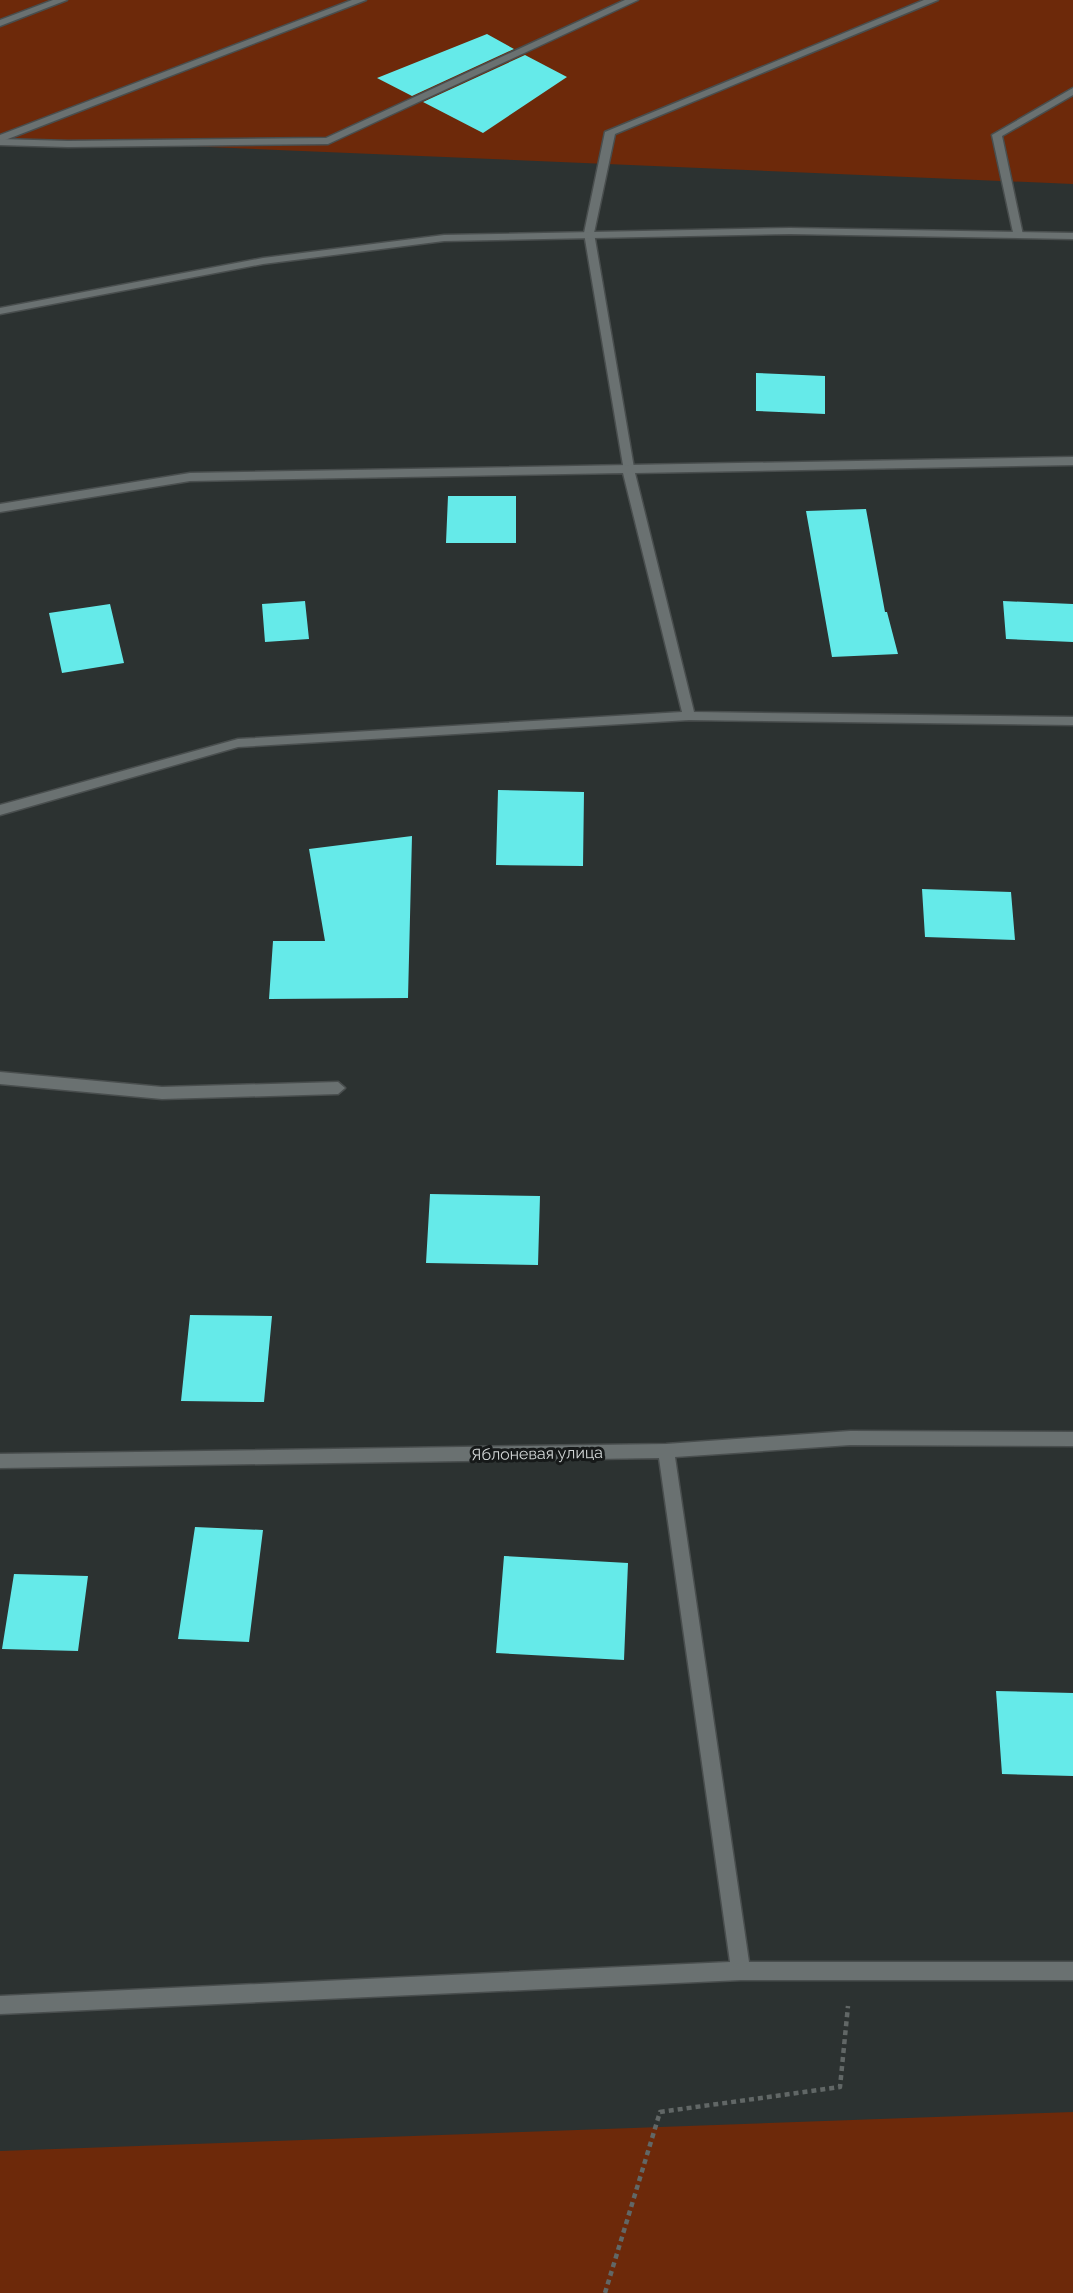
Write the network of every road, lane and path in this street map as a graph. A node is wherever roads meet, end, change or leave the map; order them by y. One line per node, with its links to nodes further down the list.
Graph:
1 (63, 0): 5 (street)
2 (361, 0): 7 (street)
3 (633, 0): 7 (street)
4 (933, 0): 8 (street)
5 (0, 23)
6 (1073, 91): 9 (street)
7 (0, 141)
8 (589, 233): 9 (street); 11 (street); 13 (street)
9 (1018, 235): 10 (street)
10 (1073, 236)
11 (0, 311)
12 (1073, 461): 13 (street)
13 (628, 468): 14 (street); 15 (street)
14 (0, 508)
15 (689, 716): 16 (street); 17 (street)
16 (1073, 721)
17 (0, 810)
18 (0, 1078): 19 (street)
19 (338, 1088)
20 (1073, 1438): 21 (street, Яблоневая улица)
21 (666, 1451): 22 (street, Яблоневая улица); 23 (street)
22 (0, 1461)
23 (741, 1971): 24 (street); 26 (street)
24 (852, 1971): 25 (street); 27 (path)
25 (1073, 1971)
26 (0, 2004)
27 (605, 2293)

